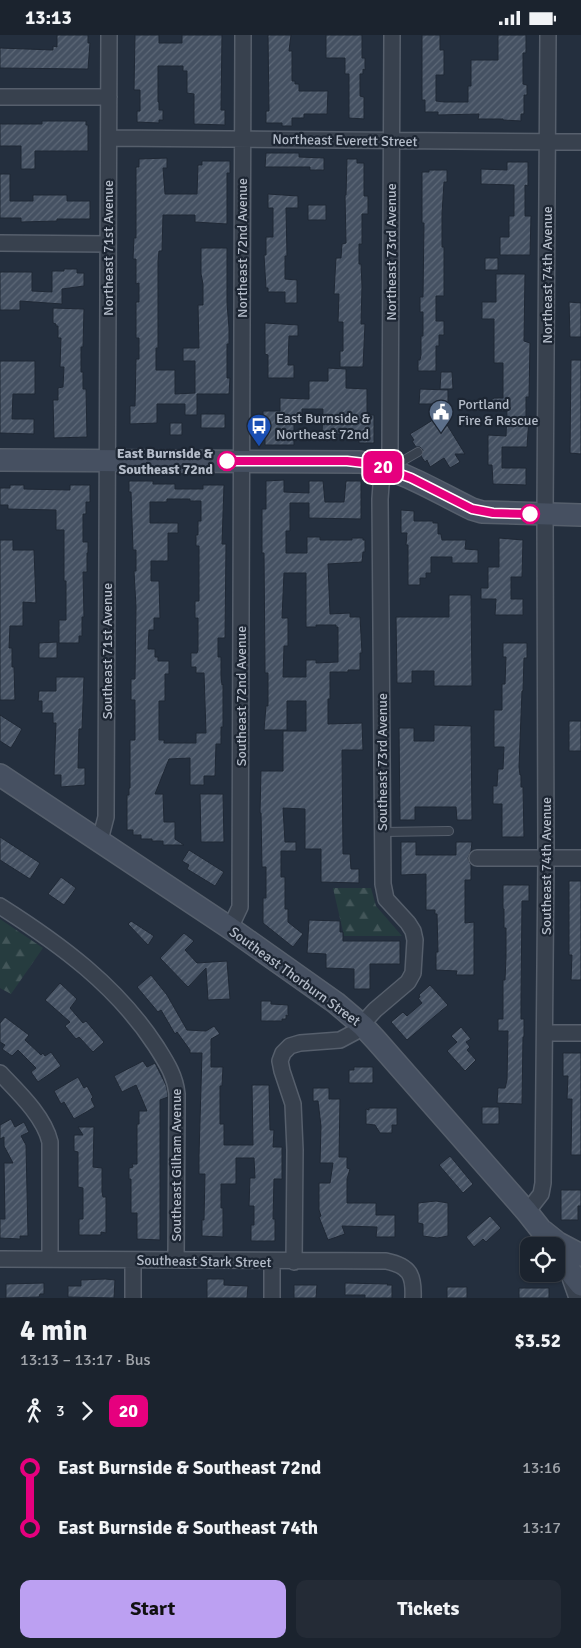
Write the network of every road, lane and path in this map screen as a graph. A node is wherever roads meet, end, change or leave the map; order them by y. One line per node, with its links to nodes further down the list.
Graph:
1 (110, 35): 6 (street, Northeast 71st Avenue)
2 (243, 35): 8 (street, Northeast 72nd Avenue)
3 (392, 35): 9 (street, Northeast 73rd Avenue)
4 (548, 35): 10 (street, Northeast 74th Avenue)
5 (0, 97): 6 (street)
6 (109, 97): 7 (street, Northeast 71st Avenue)
7 (109, 138): 8 (street, Northeast Everett Street); 13 (street, Northeast 71st Avenue)
8 (243, 139): 9 (street, Northeast Everett Street); 17 (street, Northeast 72nd Avenue)
9 (391, 141): 10 (street, Northeast Everett Street); 18 (street, Northeast 73rd Avenue)
10 (548, 141): 11 (street, Northeast Everett Street); 19 (street, Northeast 74th Avenue)
11 (581, 142)
12 (0, 243): 13 (street)
13 (108, 244): 16 (street, Northeast 71st Avenue)
14 (418, 452): 18 (lane)
15 (0, 460): 16 (main road)
16 (108, 461): 17 (main road); 24 (street, Southeast 71st Avenue)
17 (242, 461): 18 (main road); 29 (street, Southeast 72nd Avenue)
18 (387, 468): 19 (main road); 23 (street, Southeast 73rd Avenue)
19 (545, 515): 20 (main road); 26 (street, Southeast 74th Avenue)
20 (581, 515)
21 (0, 775): 24 (main road, Southeast Thorburn Street)
22 (449, 831): 23 (lane)
23 (382, 832): 30 (street, Southeast 73rd Avenue)
24 (100, 840): 29 (main road, Southeast Thorburn Street)
25 (477, 857): 26 (street)
26 (546, 858): 27 (street); 31 (street, Southeast 74th Avenue)
27 (581, 859)
28 (0, 906): 40 (street, Southeast Gilham Avenue)
29 (230, 928): 30 (main road, Southeast Thorburn Street)
30 (363, 1026): 34 (main road, Southeast Thorburn Street); 42 (street)
31 (545, 1033): 32 (street); 34 (street, Southeast 74th Avenue)
32 (581, 1033)
33 (0, 1073): 37 (street)
34 (527, 1212): 35 (main road, Southeast Thorburn Street)
35 (546, 1237)
36 (0, 1259): 37 (street, Southeast Stark Street)
37 (50, 1259): 39 (street, Southeast Stark Street)
38 (568, 1259): 43 (main road); 47 (street)
39 (134, 1260): 40 (street, Southeast Stark Street); 44 (street)
40 (176, 1260): 41 (street, Southeast Stark Street)
41 (272, 1261): 42 (street, Southeast Stark Street); 45 (street)
42 (294, 1262): 46 (street, Southeast Stark Street)
43 (581, 1285)
44 (133, 1298)
45 (272, 1298)
46 (413, 1298)
47 (577, 1298)

